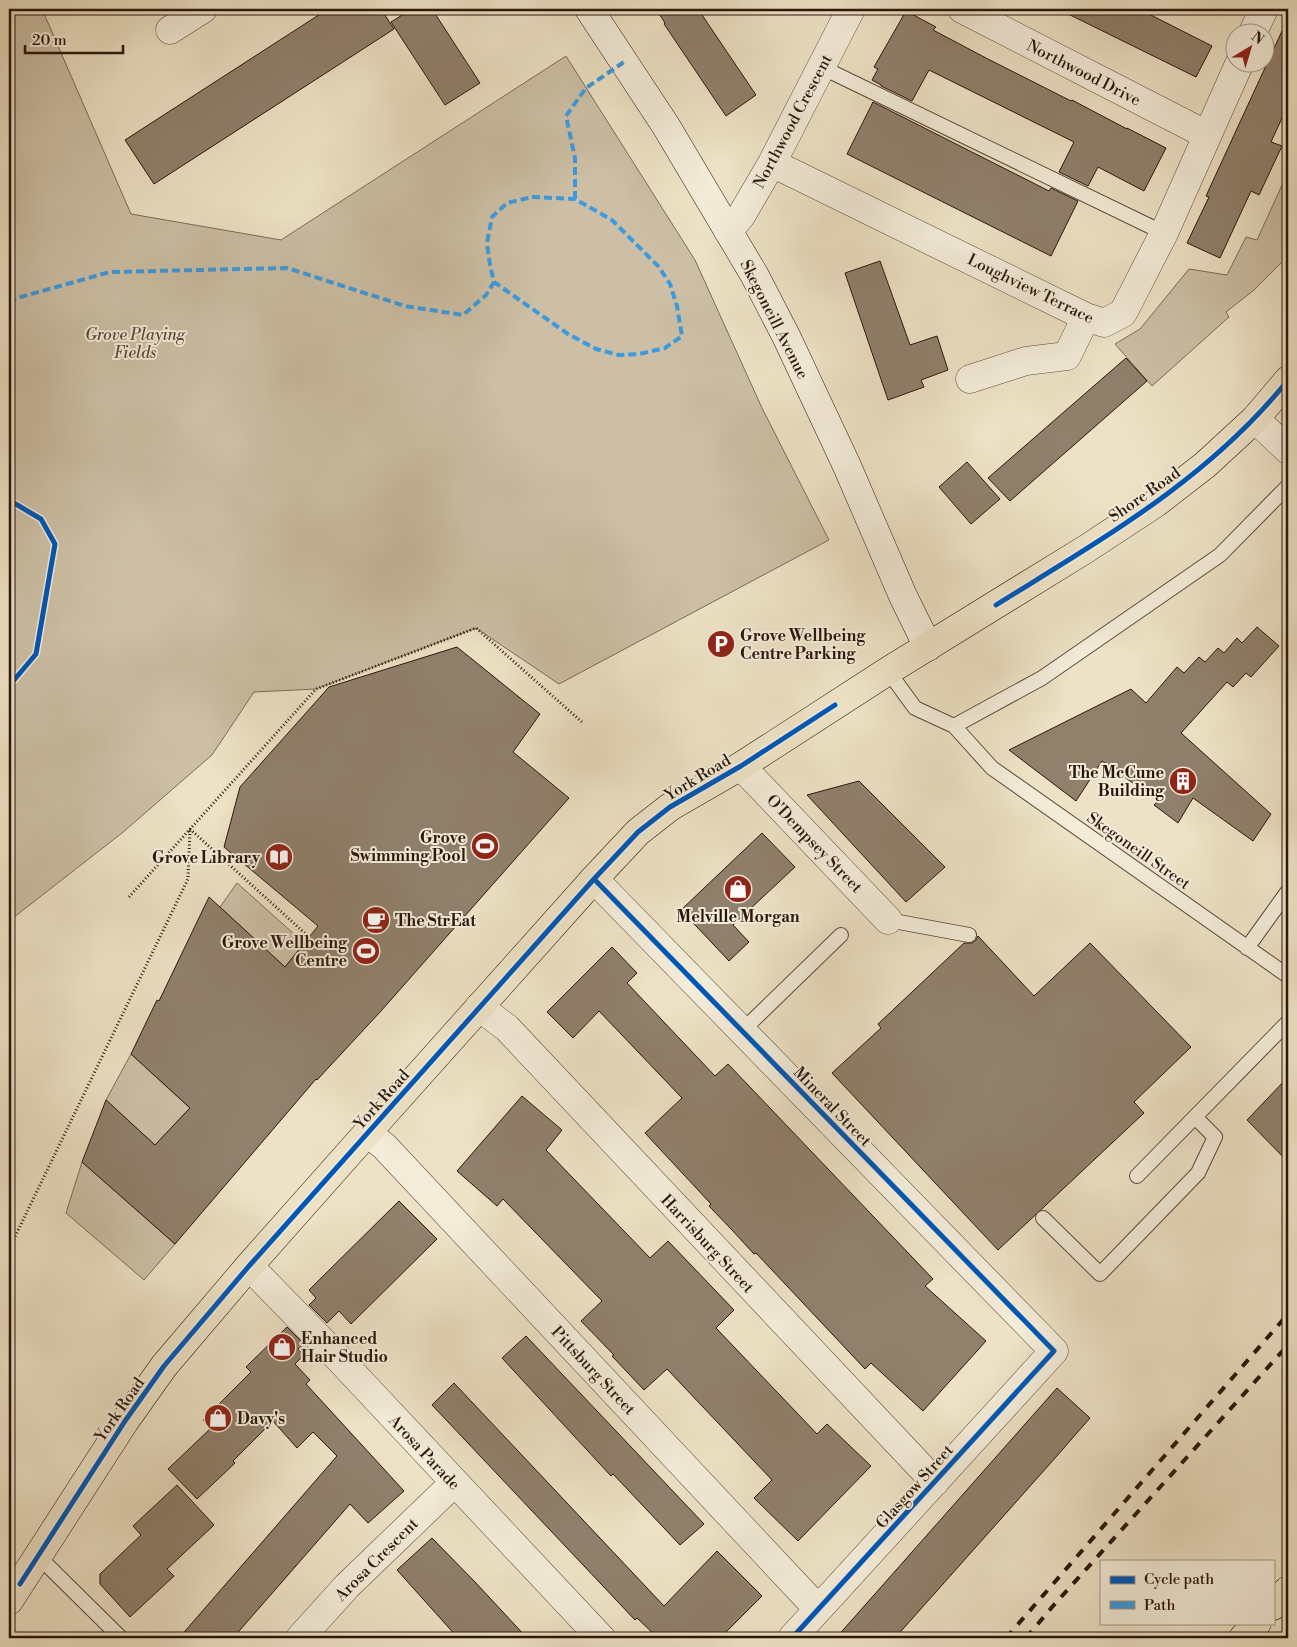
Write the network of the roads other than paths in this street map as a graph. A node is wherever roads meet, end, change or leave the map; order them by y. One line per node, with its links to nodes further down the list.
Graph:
1 (203, 9): 7 (street)
2 (588, 9): 12 (street, Skegoneill Avenue)
3 (851, 9): 8 (street, Northwood Crescent)
4 (962, 9): 10 (street, Northwood Drive)
5 (1264, 9): 6 (street)
6 (1258, 22)
7 (170, 30)
8 (821, 66): 11 (street, Northwood Crescent); 13 (lane)
9 (1235, 72): 10 (street, Loughview Terrace)
10 (1207, 135): 13 (street, Loughview Terrace)
11 (772, 163): 12 (street, Northwood Crescent); 14 (street, Loughview Terrace)
12 (728, 231): 20 (street, Skegoneill Avenue)
13 (1164, 234): 14 (street, Loughview Terrace)
14 (1086, 317): 15 (street)
15 (970, 380)
16 (1288, 380): 17 (main road, Shore Road)
17 (1255, 419): 18 (street); 20 (main road, Shore Road)
18 (1288, 450)
19 (1288, 486): 22 (lane)
20 (928, 647): 21 (main road, York Road)
21 (888, 671): 22 (lane); 23 (main road, York Road)
22 (954, 726): 29 (lane, Skegoneill Street)
23 (741, 766): 24 (main road, York Road); 26 (street, O'Dempsey Street)
24 (594, 879): 31 (main road, York Road); 33 (street, Mineral Street)
25 (1288, 891): 29 (lane)
26 (888, 920): 28 (lane)
27 (841, 935): 33 (lane)
28 (969, 935)
29 (1247, 948): 30 (lane, Skegoneill Street)
30 (1288, 976)
31 (479, 1007): 35 (main road, York Road); 41 (street, Harrisburg Street)
32 (1288, 1022): 34 (lane)
33 (742, 1032): 39 (street, Mineral Street)
34 (1195, 1117): 36 (lane); 37 (lane)
35 (367, 1133): 38 (main road, York Road); 46 (street, Pittsburg Street)
36 (1137, 1176)
37 (1043, 1218)
38 (250, 1266): 40 (street, Arosa Parade); 42 (main road, York Road)
39 (1054, 1351): 41 (street, Glasgow Street)
40 (454, 1482): 49 (street, Arosa Crescent); 50 (street, Arosa Parade)
41 (935, 1482): 46 (street, Glasgow Street)
42 (38, 1556): 44 (main road, York Road); 48 (lane)
43 (1288, 1590): 45 (main road)
44 (9, 1601)
45 (1274, 1605)
46 (818, 1609): 51 (street, Glasgow Street)
47 (1256, 1624): 52 (main road)
48 (121, 1638)
49 (300, 1638)
50 (601, 1638)
51 (792, 1638)
52 (1243, 1638)

